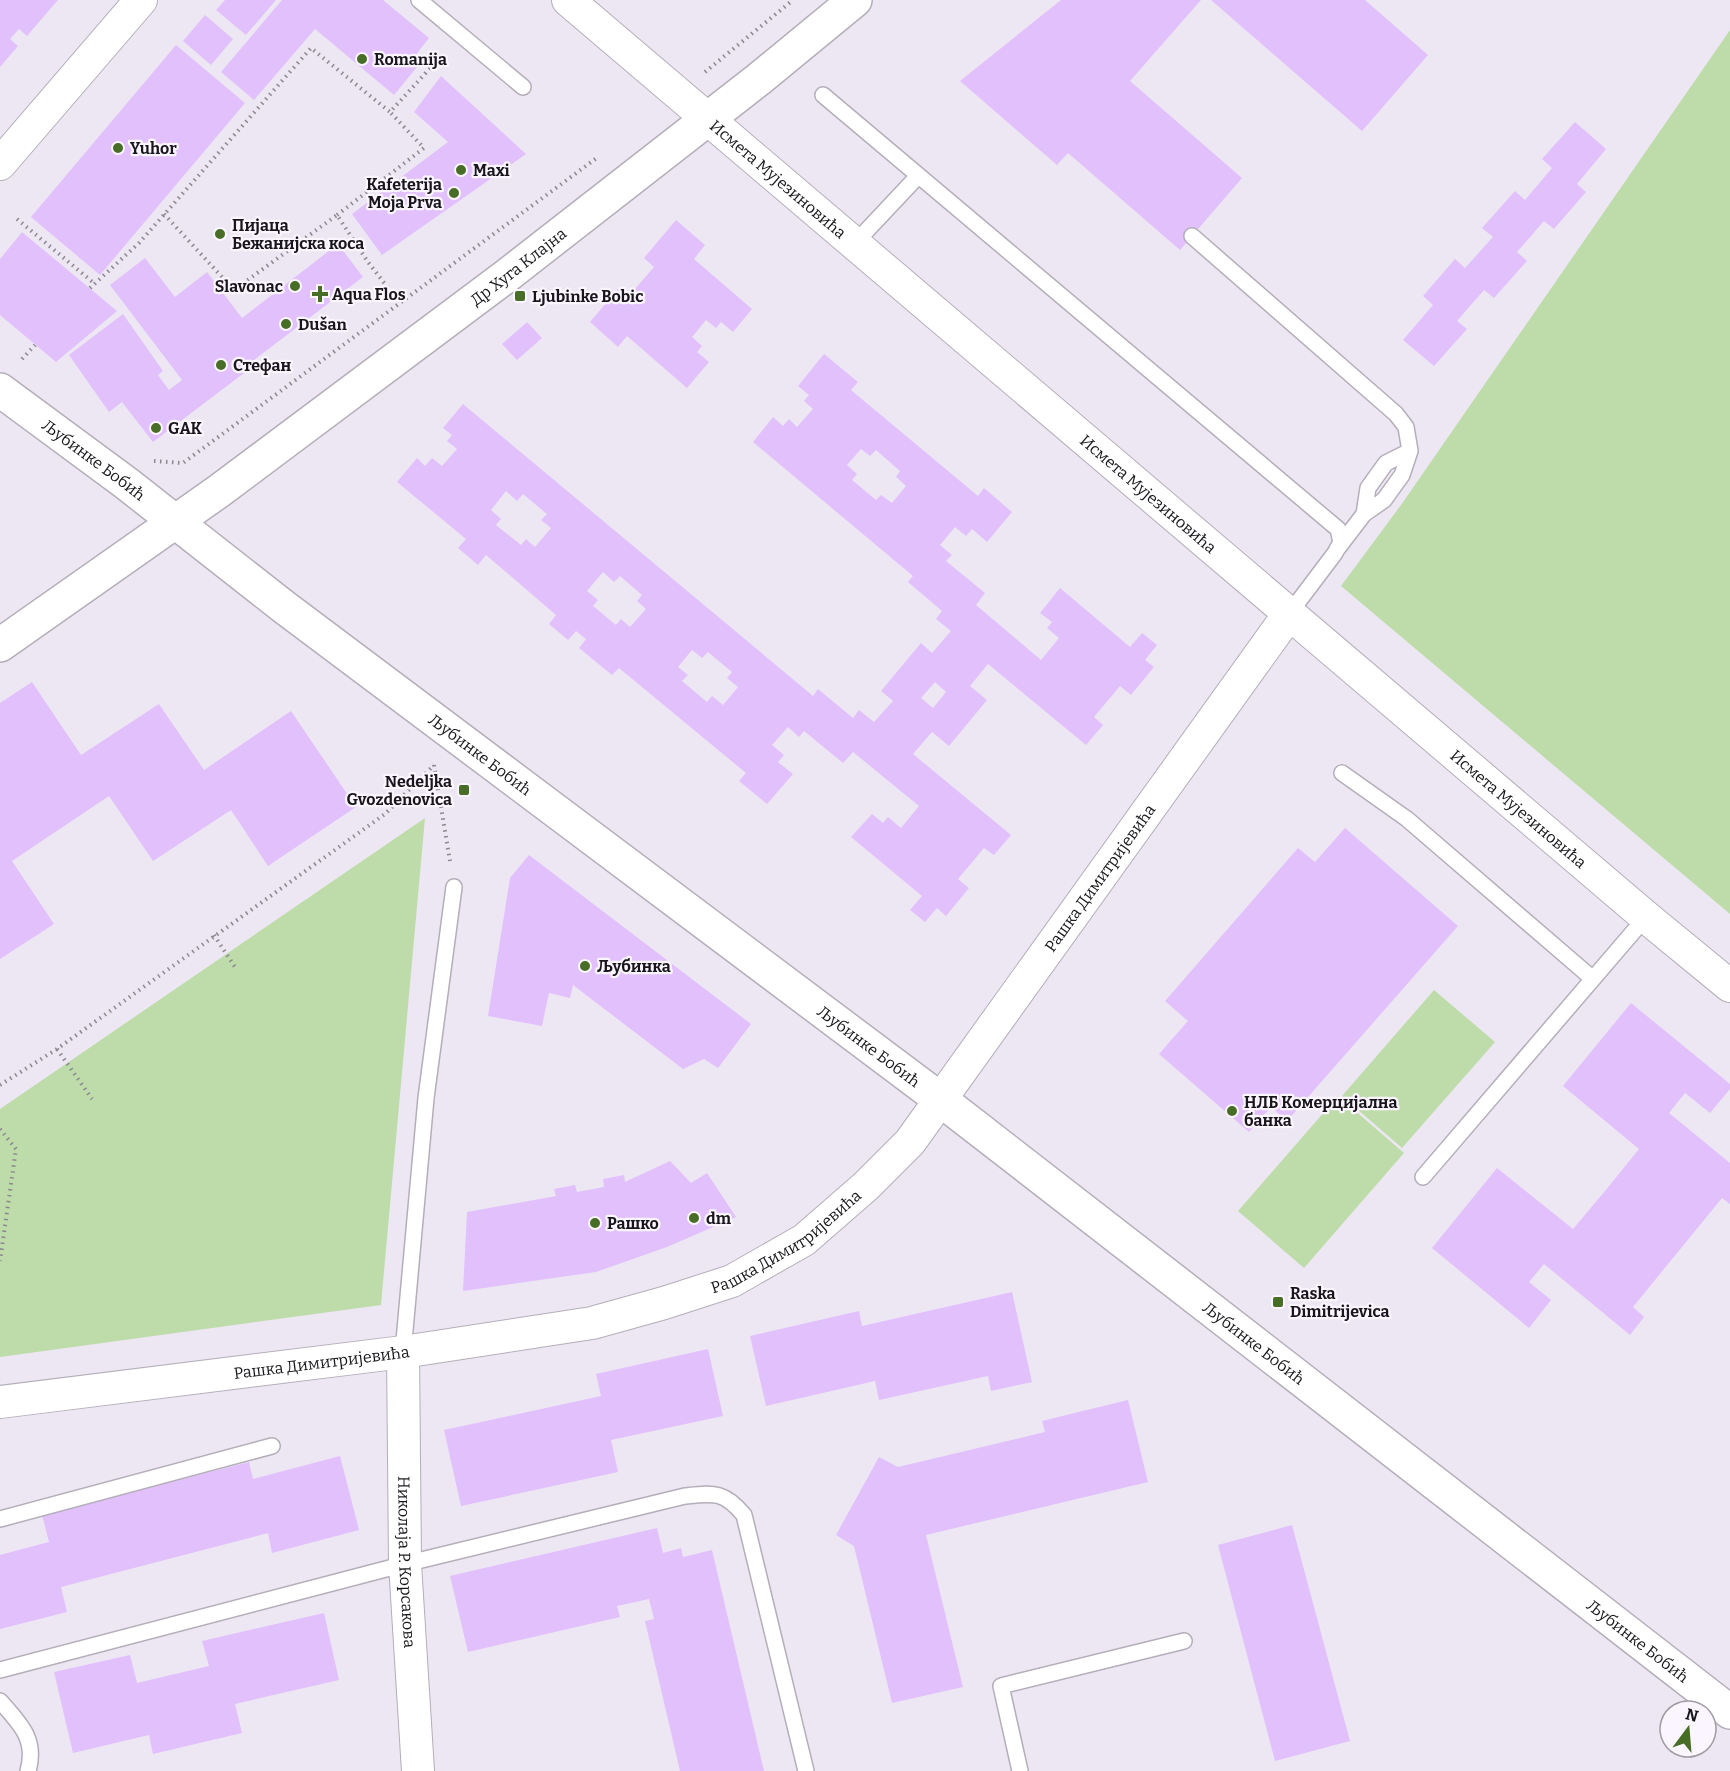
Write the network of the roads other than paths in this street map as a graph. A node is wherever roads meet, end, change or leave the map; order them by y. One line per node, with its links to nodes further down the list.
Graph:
1 (141, 0): 8 (street)
2 (419, 0): 5 (lane)
3 (568, 0): 7 (street, Исмета Мујезиновића)
4 (855, 0): 7 (main road, Др Хуга Клајна)
5 (523, 87)
6 (823, 95): 9 (lane)
7 (707, 119): 11 (street, Исмета Мујезиновића); 13 (main road, Др Хуга Клајна)
8 (0, 164)
9 (918, 176): 11 (lane); 14 (lane)
10 (1192, 236): 14 (lane)
11 (855, 243): 15 (street, Исмета Мујезиновића)
12 (0, 390): 13 (main road, Љубинке Бобић)
13 (174, 522): 16 (main road, Др Хуга Клајна); 22 (main road, Љубинке Бобић)
14 (1335, 553): 15 (lane)
15 (1289, 614): 19 (street, Исмета Мујезиновића); 22 (street, Рашка Димитријевића)
16 (0, 645)
17 (1342, 773): 20 (lane)
18 (454, 887): 24 (lane)
19 (1646, 917): 20 (lane); 21 (street, Исмета Мујезиновића)
20 (1593, 979): 23 (lane)
21 (1730, 986)
22 (941, 1100): 24 (street, Рашка Димитријевића); 32 (main road, Љубинке Бобић)
23 (1423, 1177)
24 (403, 1352): 25 (street, Рашка Димитријевића); 28 (street, Николаја Р. Корсакова)
25 (0, 1402)
26 (272, 1446): 27 (lane)
27 (0, 1519)
28 (405, 1564): 30 (lane); 34 (street, Николаја Р. Корсакова); 35 (lane)
29 (1184, 1641): 36 (lane)
30 (0, 1670)
31 (0, 1701): 33 (lane)
32 (1730, 1712)
33 (28, 1771)
34 (418, 1771)
35 (806, 1771)
36 (1020, 1771)

